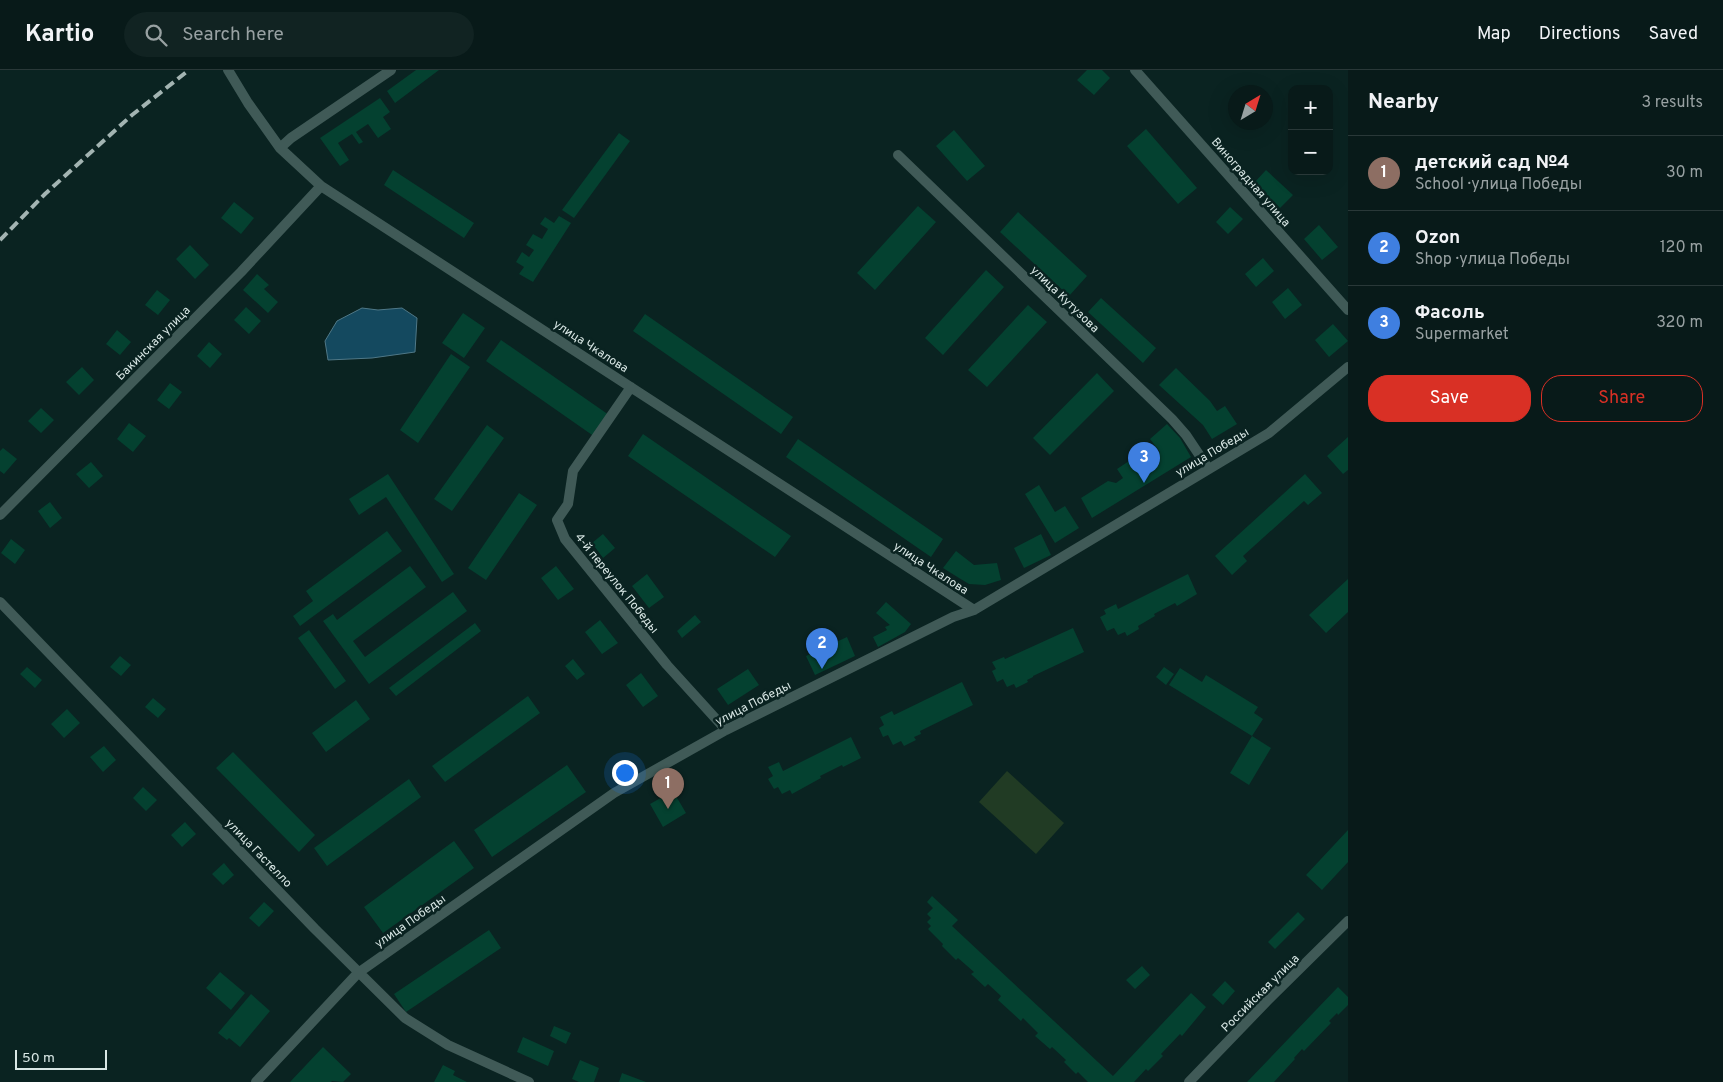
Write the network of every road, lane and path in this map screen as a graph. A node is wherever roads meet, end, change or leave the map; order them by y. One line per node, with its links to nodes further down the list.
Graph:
1 (228, 70): 4 (street, улица Чкалова)
2 (391, 70): 4 (street)
3 (1135, 70): 7 (street, Виноградная улица)
4 (280, 148): 6 (street, улица Чкалова)
5 (898, 155): 10 (street, улица Кутузова)
6 (321, 186): 9 (street, улица Чкалова); 11 (street, Бакинская улица)
7 (1348, 310)
8 (1348, 367): 10 (street, улица Победы)
9 (631, 387): 13 (street, улица Чкалова); 14 (street, 4-й переулок Победы)
10 (1208, 468): 13 (street, улица Победы)
11 (0, 515)
12 (0, 602): 16 (street, улица Гастелло)
13 (974, 610): 14 (street, улица Победы)
14 (726, 730): 16 (street, улица Победы)
15 (1348, 921): 19 (street, Российская улица)
16 (358, 973): 17 (street, улица Победы); 18 (street, улица Гастелло)
17 (256, 1082)
18 (529, 1082)
19 (1189, 1082)

